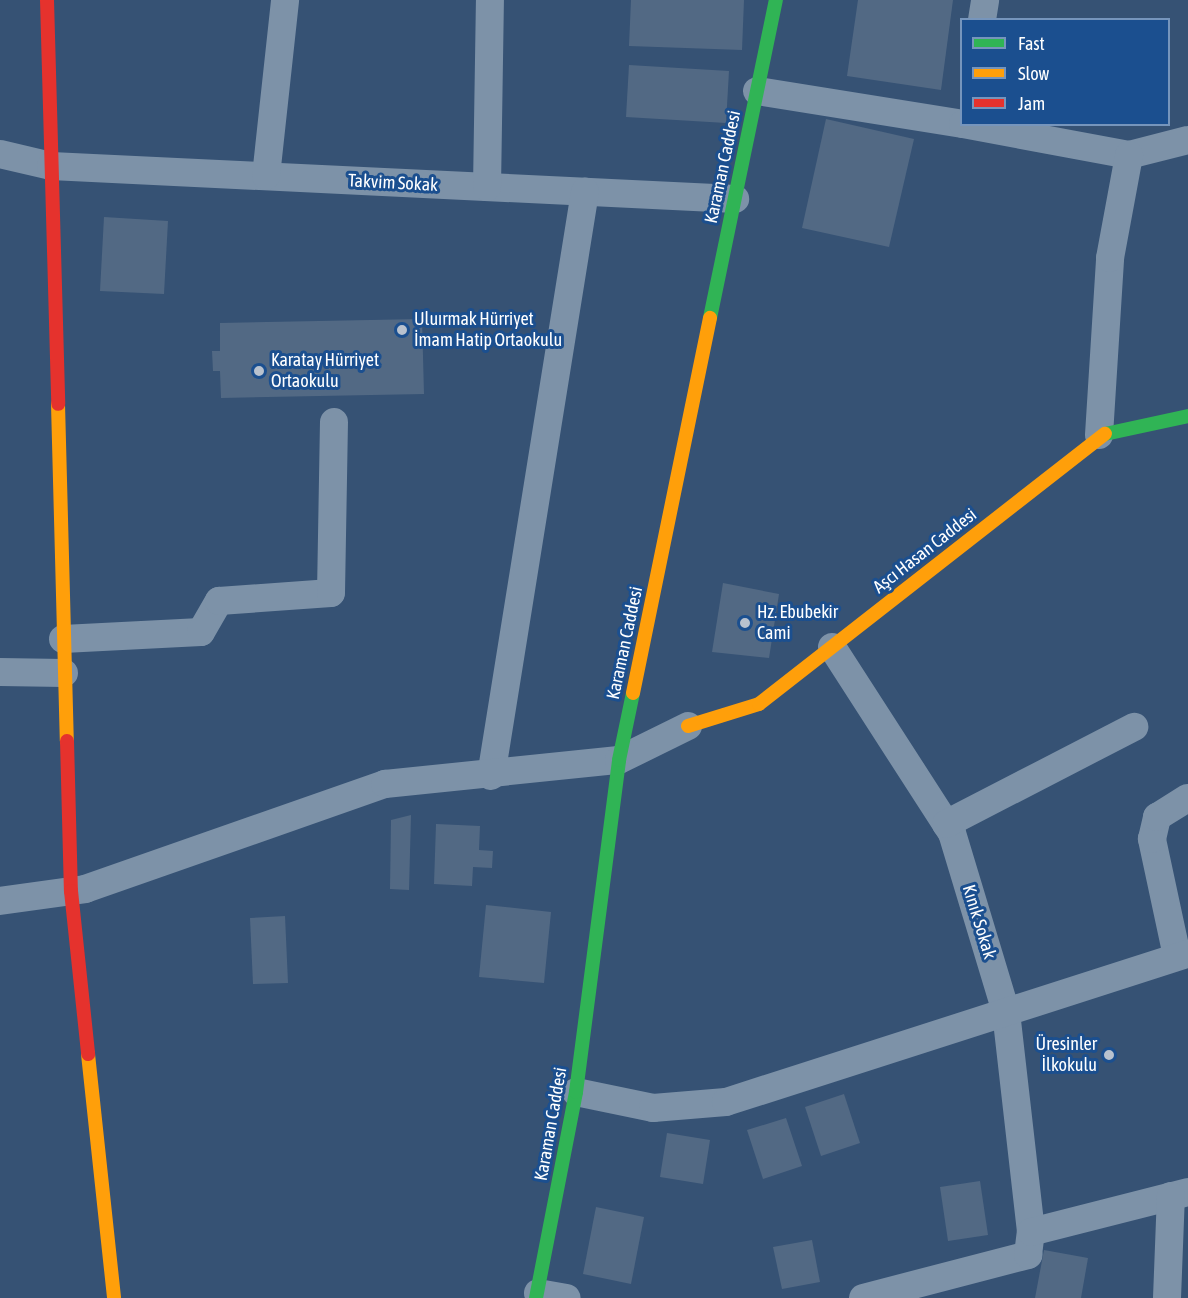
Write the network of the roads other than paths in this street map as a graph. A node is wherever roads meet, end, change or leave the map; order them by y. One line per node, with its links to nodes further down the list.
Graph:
1 (47, 0): 13 (street)
2 (285, 0): 14 (street)
3 (490, 0): 15 (street)
4 (776, 0): 7 (street, Karaman Caddesi)
5 (985, 0): 6 (street)
6 (982, 18)
7 (757, 91): 8 (street); 17 (street, Karaman Caddesi)
8 (960, 124)
9 (970, 126): 12 (street)
10 (1188, 140): 12 (street)
11 (0, 154): 13 (street, Takvim Sokak)
12 (1129, 155): 20 (street)
13 (51, 166): 14 (street, Takvim Sokak); 21 (street)
14 (266, 176): 15 (street, Takvim Sokak)
15 (487, 187): 16 (street, Takvim Sokak)
16 (585, 192): 17 (street, Takvim Sokak); 28 (street)
17 (735, 199): 27 (street, Karaman Caddesi)
18 (1188, 416): 20 (street, Aşcı Hasan Caddesi)
19 (334, 422): 21 (street)
20 (1099, 435): 22 (street, Aşcı Hasan Caddesi)
21 (63, 639): 24 (street)
22 (832, 647): 25 (street, Aşcı Hasan Caddesi); 30 (street, Kınık Sokak)
23 (0, 672): 24 (street)
24 (64, 673): 31 (street)
25 (688, 726): 27 (street)
26 (1134, 727): 30 (street)
27 (619, 760): 28 (street); 35 (street, Karaman Caddesi)
28 (491, 776): 31 (street)
29 (1188, 798): 33 (street)
30 (946, 825): 34 (street, Kınık Sokak)
31 (71, 891): 32 (street); 39 (street)
32 (0, 901)
33 (1182, 955): 34 (street)
34 (1006, 1012): 35 (street); 37 (street, Kınık Sokak)
35 (576, 1092): 38 (street, Karaman Caddesi)
36 (1180, 1194): 37 (street); 42 (street)
37 (1031, 1232): 41 (street)
38 (537, 1296): 40 (street)
39 (114, 1298)
40 (567, 1298)
41 (863, 1298)
42 (1167, 1298)

